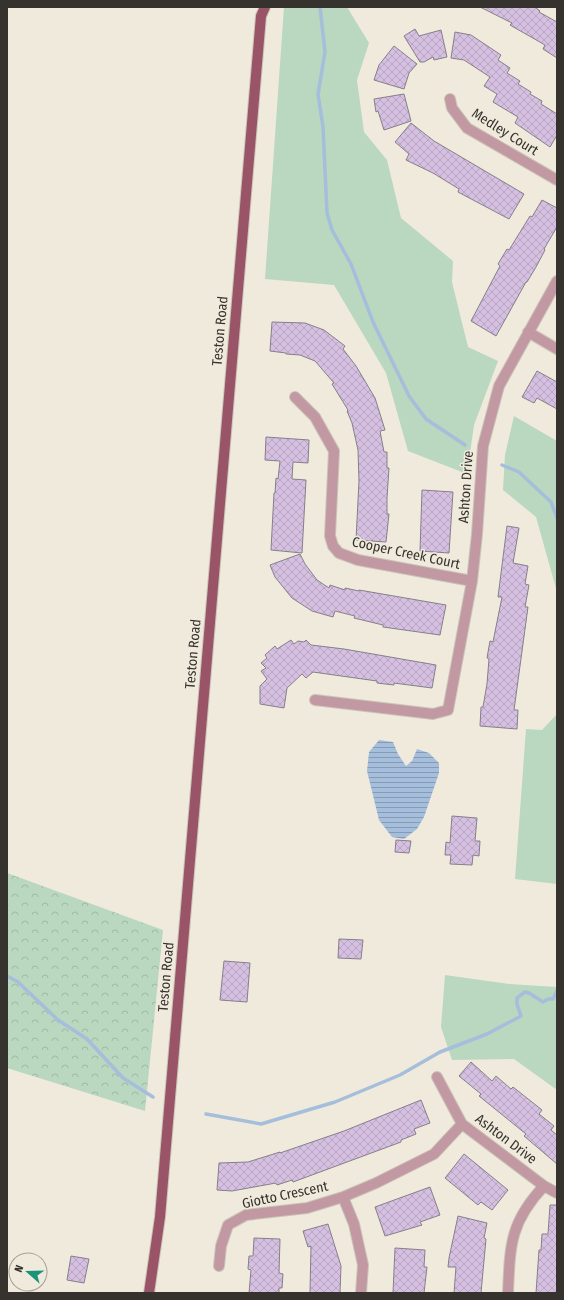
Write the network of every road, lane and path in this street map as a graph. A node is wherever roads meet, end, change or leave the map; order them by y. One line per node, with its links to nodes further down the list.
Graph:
1 (261, 10): 16 (main road, Teston Road)
2 (450, 99): 3 (street, Medley Court)
3 (557, 180)
4 (557, 281): 5 (street, Ashton Drive)
5 (528, 332): 6 (street); 8 (street, Ashton Drive)
6 (557, 349)
7 (295, 396): 8 (street, Cooper Creek Court)
8 (472, 581): 9 (street, Ashton Drive)
9 (315, 700)
10 (437, 1077): 11 (street, Ashton Drive)
11 (462, 1124): 12 (street, Ashton Drive); 14 (street, Giotto Crescent)
12 (544, 1186): 13 (street, Ashton Drive); 18 (street)
13 (557, 1192)
14 (343, 1197): 15 (street, Giotto Crescent); 17 (street, Giotto Crescent)
15 (219, 1266)
16 (150, 1293)
17 (361, 1293)
18 (508, 1293)

